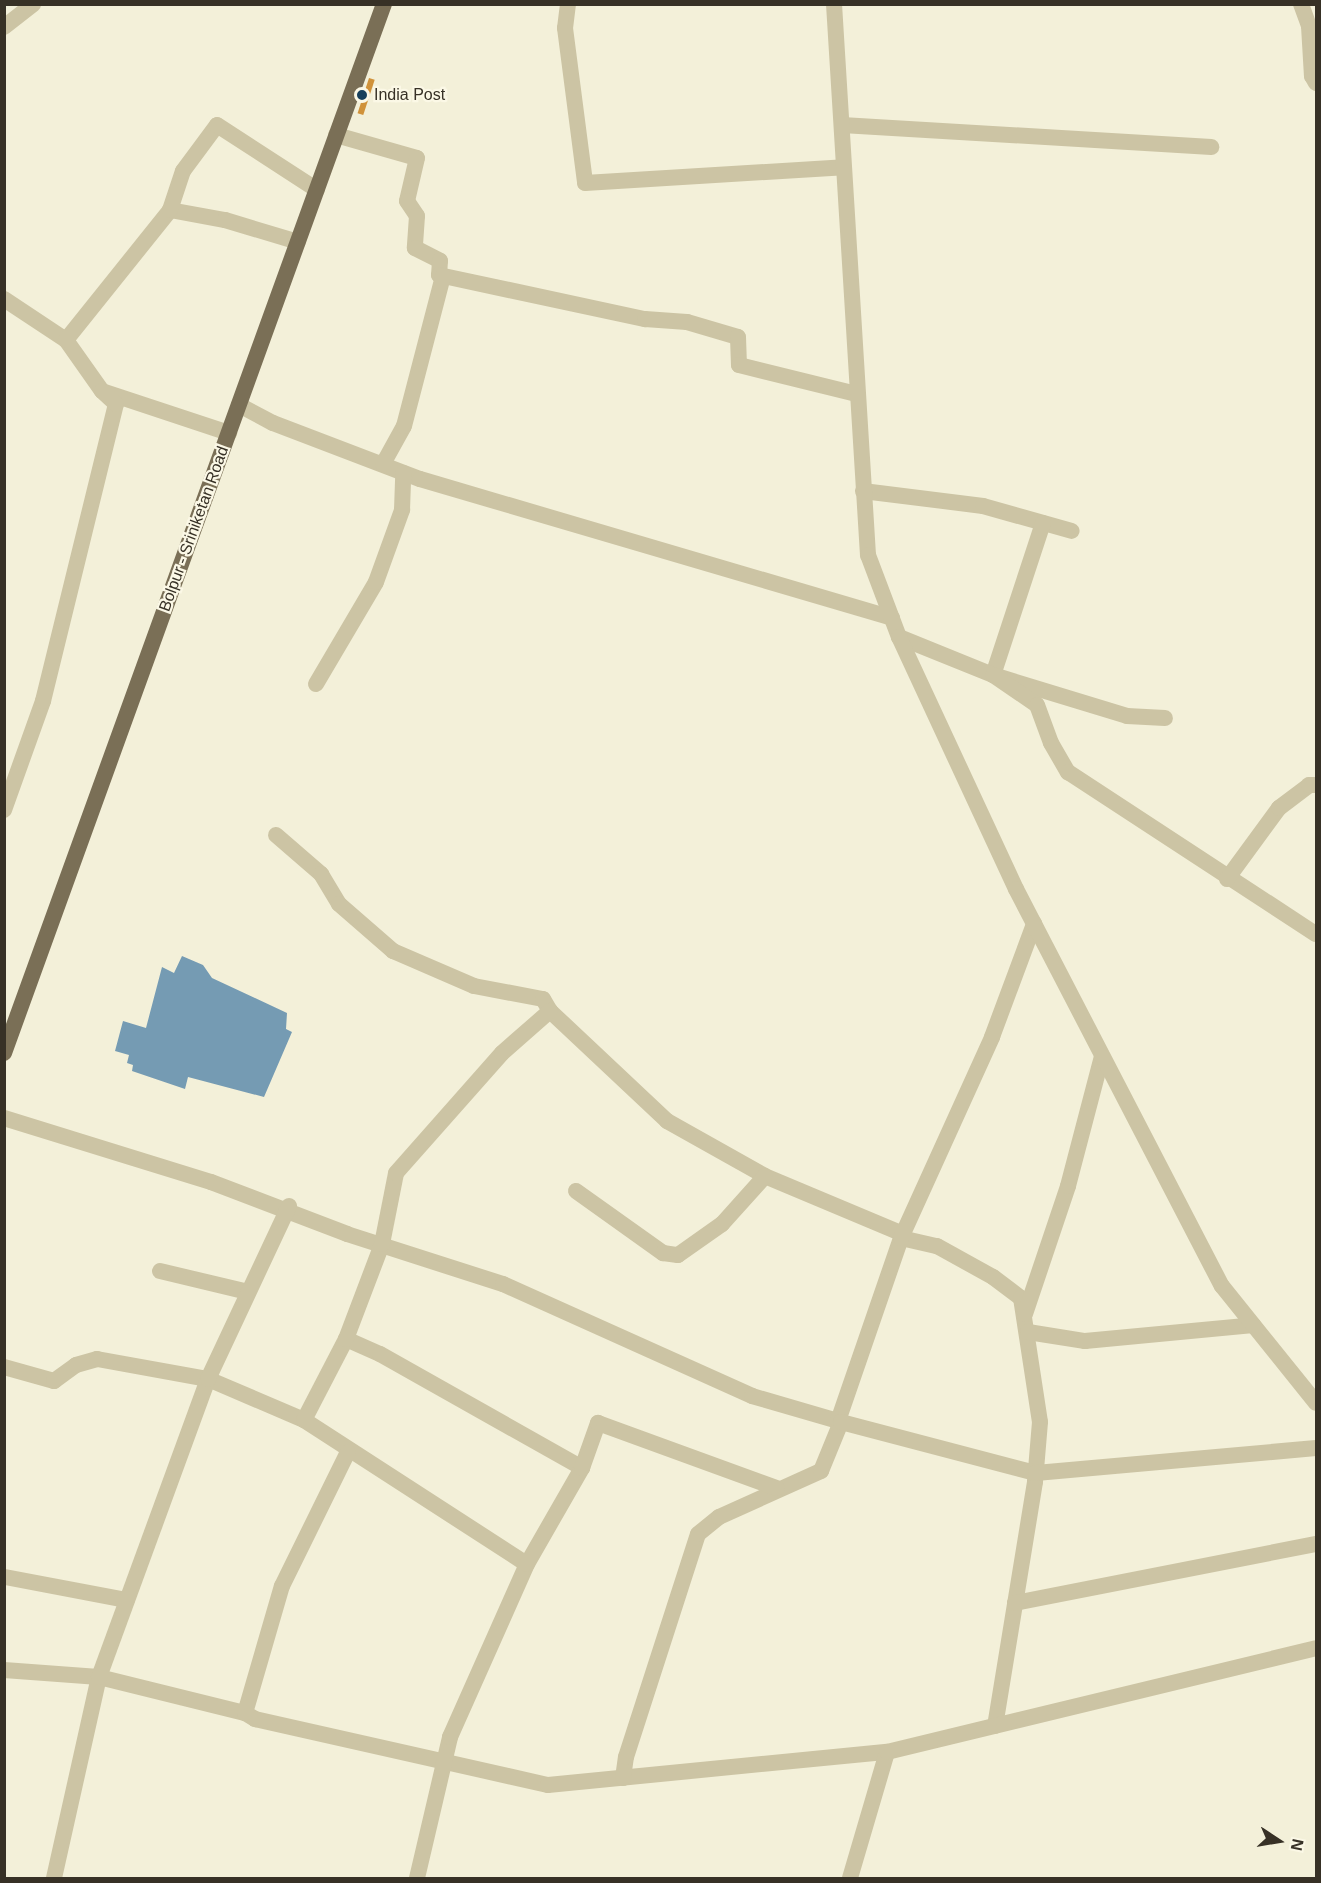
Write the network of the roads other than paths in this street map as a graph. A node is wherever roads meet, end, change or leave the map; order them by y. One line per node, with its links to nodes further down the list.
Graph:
1 (33, 4): 6 (street)
2 (384, 4): 9 (main road, Bolpur - Sriniketan Road)
3 (568, 4): 11 (street)
4 (834, 4): 8 (street)
5 (1301, 4): 7 (street)
6 (4, 27)
7 (1317, 83)
8 (842, 125): 10 (street); 11 (street)
9 (336, 135): 12 (main road, Bolpur - Sriniketan Road); 15 (street)
10 (1211, 147)
11 (844, 167): 19 (street)
12 (317, 190): 13 (street); 14 (main road, Bolpur - Sriniketan Road)
13 (170, 210): 14 (street); 17 (street)
14 (298, 242): 20 (main road, Bolpur - Sriniketan Road)
15 (443, 276): 19 (street); 22 (street)
16 (4, 299): 17 (street)
17 (66, 340): 18 (street)
18 (102, 391): 21 (street); 33 (street)
19 (856, 394): 24 (street)
20 (239, 405): 21 (main road, Bolpur - Sriniketan Road); 22 (street)
21 (229, 433): 39 (main road, Bolpur - Sriniketan Road)
22 (383, 464): 23 (street)
23 (403, 473): 27 (street); 30 (street)
24 (863, 491): 25 (street); 27 (street)
25 (1043, 523): 26 (street); 29 (street)
26 (1072, 531)
27 (892, 618): 28 (street)
28 (899, 637): 29 (street); 36 (street)
29 (993, 675): 31 (street); 35 (street)
30 (316, 684)
31 (1166, 718)
32 (1317, 785): 35 (street)
33 (4, 810)
34 (276, 836): 38 (street)
35 (1227, 879): 37 (street)
36 (1034, 924): 40 (street); 45 (street)
37 (1317, 934)
38 (550, 1011): 42 (street); 46 (street)
39 (4, 1053)
40 (1102, 1056): 49 (street); 50 (street)
41 (4, 1118): 44 (street)
42 (765, 1176): 43 (street); 45 (street)
43 (576, 1191)
44 (288, 1208): 46 (street); 48 (street)
45 (902, 1236): 46 (street); 49 (street)
46 (382, 1244): 52 (street)
47 (160, 1271): 48 (street)
48 (248, 1292): 54 (street)
49 (1025, 1314): 51 (street)
50 (1253, 1325): 51 (street); 55 (street)
51 (1028, 1332): 60 (street)
52 (346, 1339): 56 (street); 59 (street)
53 (4, 1367): 54 (street)
54 (207, 1378): 56 (street); 65 (street)
55 (1317, 1403)
56 (304, 1420): 58 (street)
57 (1317, 1448): 60 (street)
58 (348, 1452): 63 (street); 70 (street)
59 (582, 1468): 61 (street); 63 (street)
60 (1036, 1473): 61 (street); 66 (street)
61 (777, 1488): 74 (street)
62 (1317, 1544): 66 (street)
63 (527, 1564): 73 (street)
64 (5, 1577): 65 (street)
65 (127, 1600): 69 (street)
66 (1015, 1603): 71 (street)
67 (1317, 1648): 71 (street)
68 (4, 1670): 69 (street)
69 (99, 1677): 70 (street); 75 (street)
70 (245, 1713): 73 (street)
71 (994, 1726): 72 (street)
72 (887, 1752): 74 (street); 77 (street)
73 (443, 1759): 74 (street); 76 (street)
74 (623, 1778)
75 (54, 1878)
76 (417, 1878)
77 (850, 1878)

